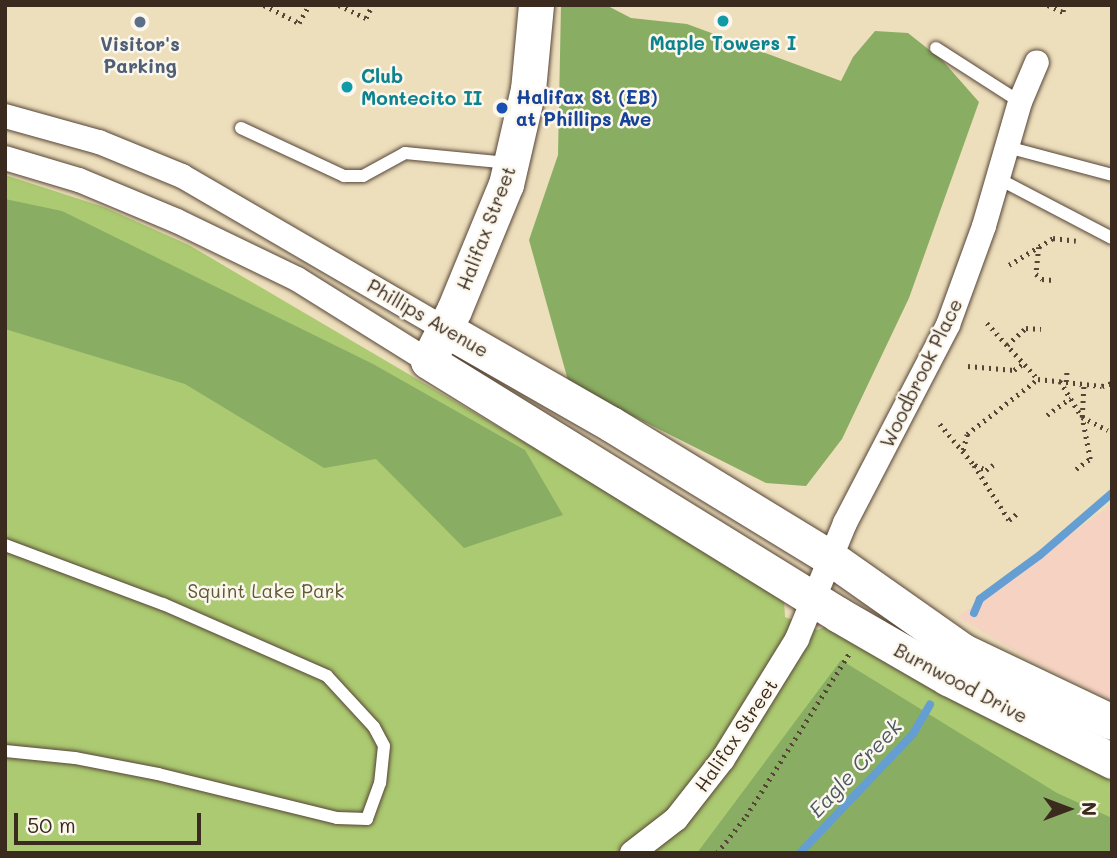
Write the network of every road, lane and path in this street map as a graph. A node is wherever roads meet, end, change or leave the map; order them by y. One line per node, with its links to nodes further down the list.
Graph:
1 (264, 5): 2 (path)
2 (309, 5)
3 (339, 5): 4 (path)
4 (372, 5)
5 (536, 5): 15 (street, Halifax Street)
6 (1048, 5): 7 (path)
7 (1063, 5)
8 (936, 48): 10 (lane)
9 (1037, 62): 10 (street, Woodbrook Place)
10 (1020, 102): 13 (street, Woodbrook Place)
11 (5, 117): 24 (street, Phillips Avenue)
12 (242, 128): 15 (lane)
13 (1007, 146): 16 (lane); 17 (street, Woodbrook Place)
14 (5, 158): 27 (street, Phillips Avenue)
15 (512, 163): 24 (street, Halifax Street)
16 (1112, 176)
17 (999, 179): 18 (lane); 46 (street, Woodbrook Place)
18 (1112, 238)
19 (1088, 242): 20 (path)
20 (1039, 247): 21 (path); 22 (path)
21 (1009, 265)
22 (1054, 280)
23 (987, 323): 26 (path)
24 (445, 329): 27 (street, Halifax Street); 46 (street, Phillips Avenue)
25 (1041, 329): 26 (path)
26 (1007, 345): 28 (path)
27 (428, 361): 47 (street, Phillips Avenue)
28 (1024, 363): 29 (path); 31 (path)
29 (968, 366)
30 (1067, 368): 32 (path)
31 (1038, 379): 32 (path); 40 (path)
32 (1063, 381): 34 (path); 35 (path)
33 (1112, 383): 34 (path)
34 (1084, 384): 37 (path)
35 (1070, 398): 36 (path); 37 (path)
36 (1047, 415)
37 (1082, 416): 39 (path); 43 (path)
38 (940, 424): 40 (path)
39 (1108, 430)
40 (962, 451): 41 (path)
41 (974, 465): 42 (path); 44 (path)
42 (993, 465)
43 (1076, 469)
44 (1019, 512)
45 (5, 545): 50 (lane)
46 (832, 559): 47 (street, Woodbrook Place); 49 (street, Burnwood Drive)
47 (814, 598): 51 (street, Burnwood Drive); 52 (street, Halifax Street)
48 (854, 645): 53 (path)
49 (1112, 722)
50 (5, 751)
51 (1112, 761)
52 (632, 853)
53 (717, 853)

